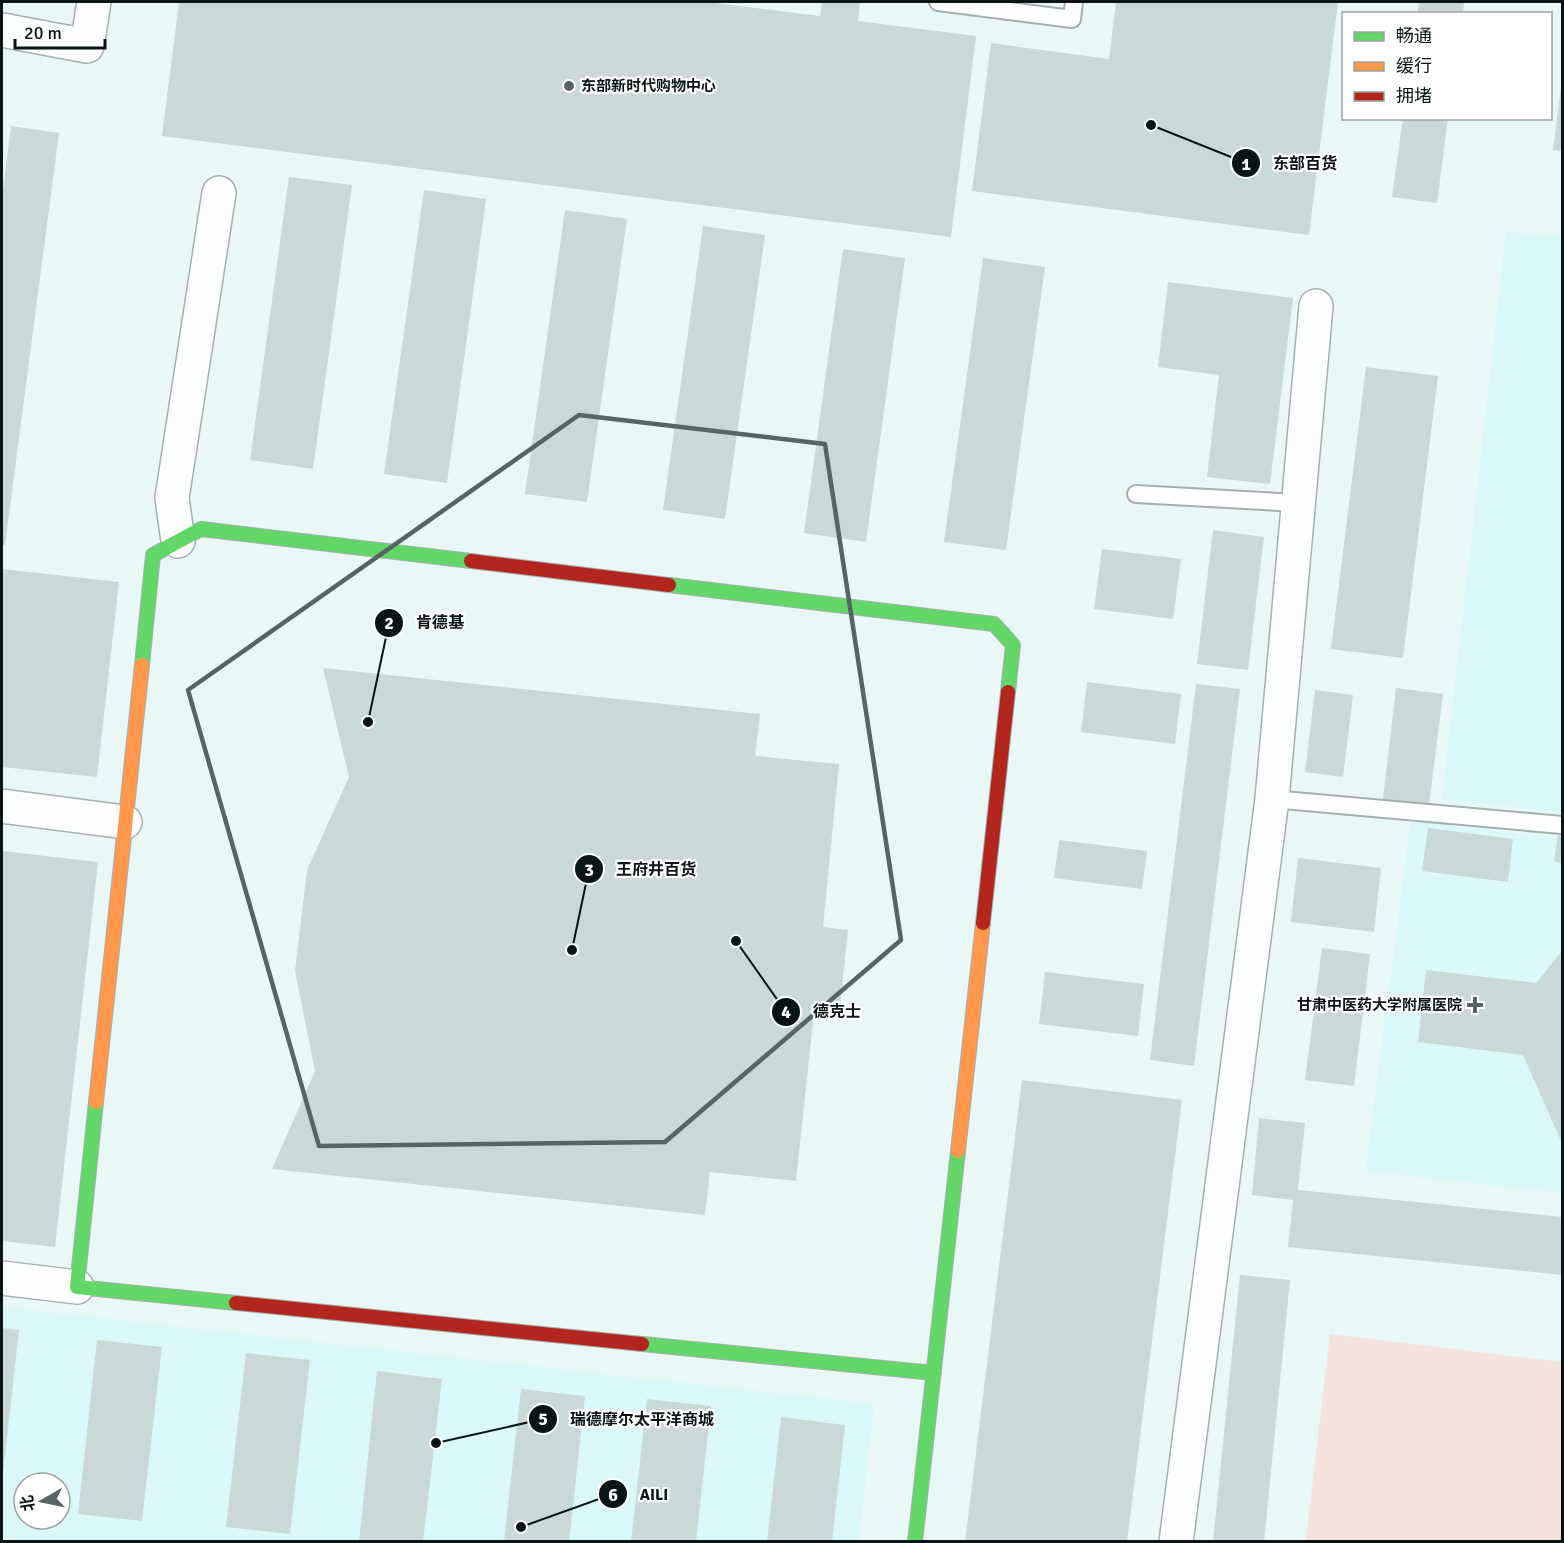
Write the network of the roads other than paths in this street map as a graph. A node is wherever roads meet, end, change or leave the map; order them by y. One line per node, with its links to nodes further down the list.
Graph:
1 (94, 2): 4 (street)
2 (938, 2): 3 (lane)
3 (1074, 2)
4 (2, 30)
5 (219, 193): 9 (street)
6 (1316, 306): 8 (street)
7 (1136, 494): 8 (lane)
8 (1299, 503): 10 (street)
9 (178, 541): 12 (street); 16 (street)
10 (1272, 799): 13 (lane); 18 (street)
11 (2, 806): 12 (street)
12 (125, 822): 15 (street)
13 (1563, 825)
14 (2, 1278): 15 (street)
15 (77, 1287): 16 (street)
16 (934, 1373): 17 (street)
17 (915, 1542)
18 (1176, 1542)

